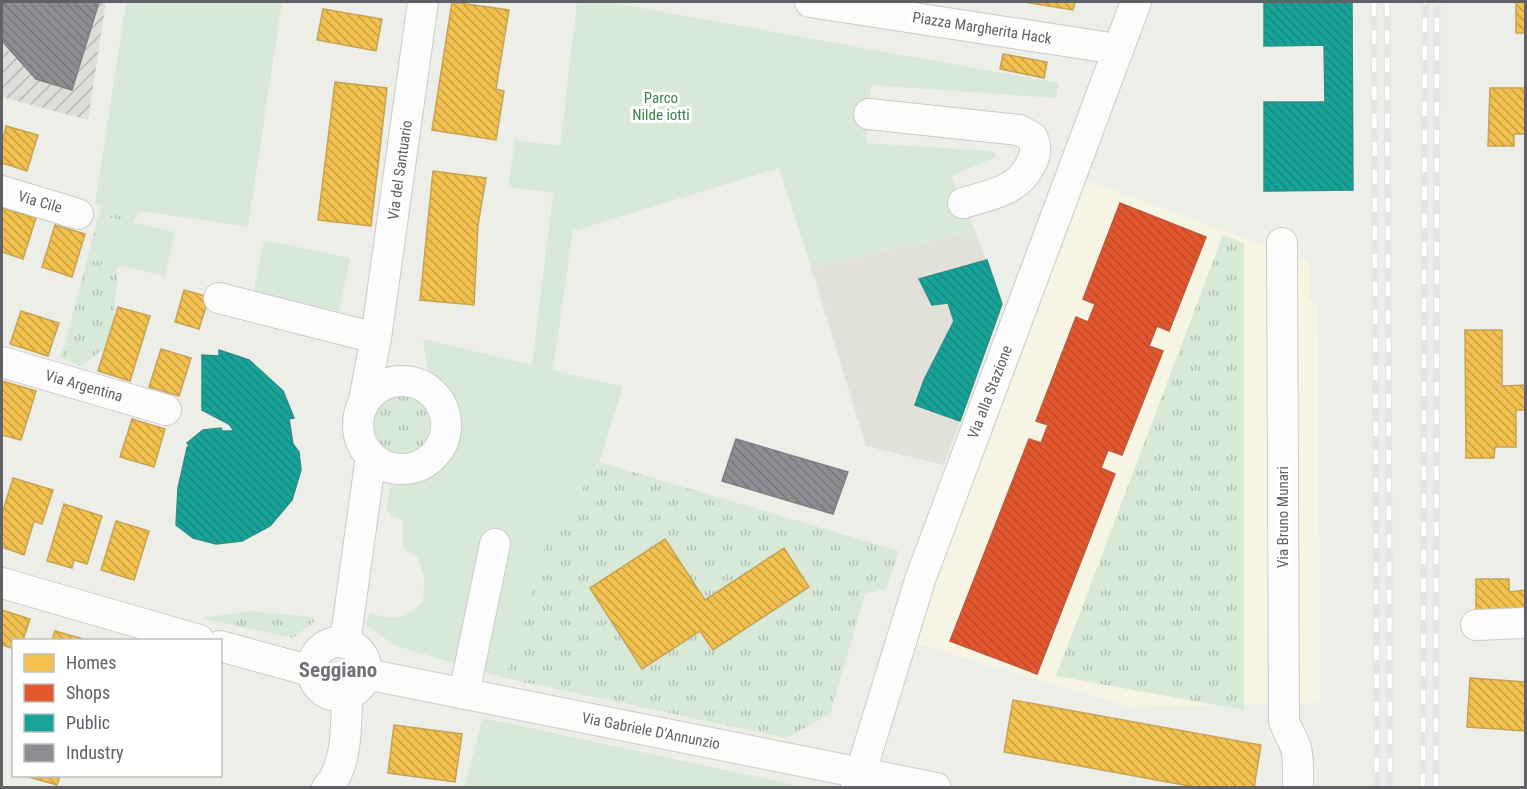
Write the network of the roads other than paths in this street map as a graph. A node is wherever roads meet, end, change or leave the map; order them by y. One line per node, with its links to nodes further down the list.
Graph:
1 (423, 2): 13 (street, Via del Santuario)
2 (810, 2): 4 (street, Piazza Margherita Hack)
3 (1136, 2): 4 (street, Via alla Stazione)
4 (1117, 52): 7 (street, Via alla Stazione)
5 (869, 114): 6 (street)
6 (1036, 148): 7 (street); 9 (street)
7 (1076, 164): 28 (street, Via alla Stazione)
8 (2, 191): 10 (street, Via Cile)
9 (963, 203)
10 (78, 214)
11 (1282, 243): 32 (street, Via Bruno Munari)
12 (219, 298): 13 (street)
13 (376, 338): 15 (street); 16 (street, Via del Santuario)
14 (2, 362): 17 (street, Via Argentina)
15 (413, 382): 16 (street); 18 (street)
16 (363, 405): 18 (street)
17 (166, 410)
18 (371, 456): 24 (street)
19 (495, 544): 27 (street)
20 (2, 583): 23 (street)
21 (1526, 623): 22 (street)
22 (1476, 625)
23 (196, 639)
24 (345, 643): 26 (street); 26 (street)
25 (222, 647): 26 (street, Via Gabriele D'Annunzio)
26 (337, 684): 27 (street, Via Gabriele D'Annunzio); 29 (street); 30 (street)
27 (464, 694): 28 (street, Via Gabriele D'Annunzio)
28 (858, 780): 31 (street, Via Gabriele D'Annunzio)
29 (322, 788)
30 (327, 788)
31 (936, 788)
32 (1298, 788)

